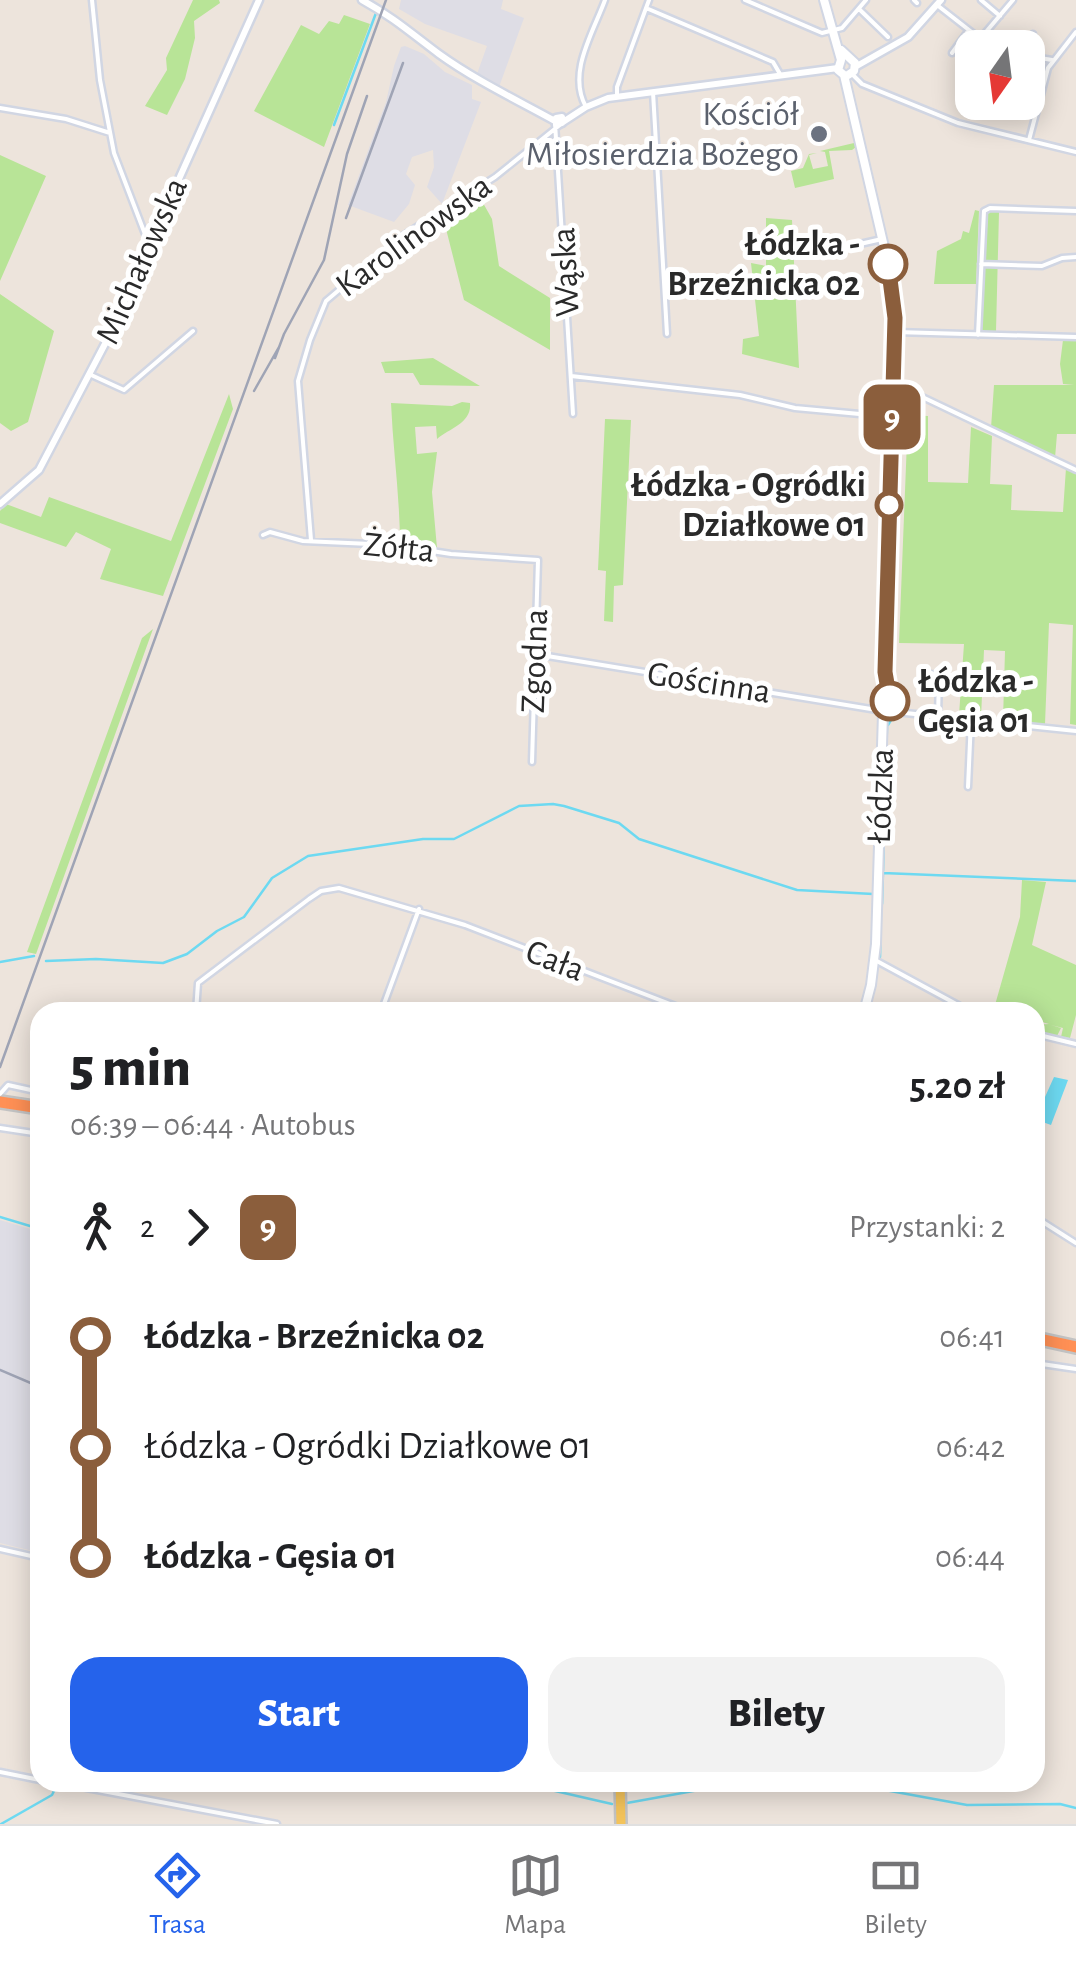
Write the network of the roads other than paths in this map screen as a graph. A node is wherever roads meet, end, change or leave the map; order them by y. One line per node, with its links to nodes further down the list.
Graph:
1 (92, 0): 32 (street)
2 (259, 0): 37 (street, Michałowska)
3 (362, 0): 30 (street)
4 (605, 0): 28 (street)
5 (649, 0): 12 (street)
6 (745, 0): 18 (street)
7 (824, 0): 18 (main road, Łódzka)
8 (866, 0): 13 (street)
9 (981, 0): 14 (street)
10 (1013, 0): 14 (street)
11 (939, 3): 15 (street); 24 (street)
12 (646, 8): 25 (street); 27 (street)
13 (858, 9): 18 (street); 19 (street)
14 (1000, 16): 16 (street)
15 (969, 30)
16 (988, 30)
17 (1076, 32): 23 (street)
18 (833, 35): 24 (main road, Łódzka)
19 (888, 37)
20 (955, 48): 21 (street)
21 (952, 52)
22 (1045, 59): 23 (street)
23 (1052, 60): 33 (street)
24 (847, 67): 25 (street); 33 (street); 36 (main road, Łódzka)
25 (780, 74): 26 (street)
26 (653, 92): 27 (street); 43 (street)
27 (617, 96): 28 (street)
28 (586, 107): 30 (street)
29 (0, 108): 32 (street)
30 (559, 121): 31 (street)
31 (554, 132): 47 (street, Wąska); 54 (street, Karolinowska)
32 (110, 133): 37 (street)
33 (1029, 141): 34 (street)
34 (1076, 152)
35 (1076, 210): 40 (street)
36 (882, 239): 38 (street); 42 (main road, Łódzka)
37 (150, 246): 46 (street, Michałowska)
38 (816, 254)
39 (1076, 257): 40 (street)
40 (981, 264): 44 (street)
41 (193, 331): 46 (street)
42 (895, 332): 44 (street); 48 (main road, Łódzka)
43 (667, 334)
44 (978, 335): 45 (street)
45 (1076, 336)
46 (89, 374): 52 (street, Michałowska)
47 (571, 376): 49 (street, Wąska); 50 (street)
48 (894, 384): 50 (main road, Łódzka); 51 (street)
49 (573, 414)
50 (892, 418): 58 (main road, Łódzka)
51 (1076, 470)
52 (1, 501)
53 (263, 535): 54 (street, Żółta)
54 (310, 540): 55 (street, Żółta)
55 (538, 560): 56 (street, Zgodna)
56 (535, 654): 58 (street, Gościnna); 62 (street, Zgodna)
57 (930, 674): 59 (street)
58 (885, 711): 59 (street, Gościnna); 65 (main road, Łódzka)
59 (938, 717): 60 (street, Gościnna)
60 (971, 720): 61 (street, Gościnna); 63 (street)
61 (1076, 731)
62 (532, 762)
63 (968, 786)
64 (419, 910): 66 (street, Cała); 67 (street); 68 (street, Cała)
65 (875, 960): 69 (main road, Łódzka); 70 (street)
66 (197, 1002)
67 (384, 1002)
68 (665, 1002)
69 (866, 1002)
70 (953, 1002)
71 (1045, 1036): 72 (street)
72 (1076, 1044)
73 (30, 1090): 74 (street)
74 (0, 1094)
75 (0, 1104): 76 (highway)
76 (30, 1109)
77 (0, 1128): 78 (street)
78 (30, 1132)
79 (1045, 1223): 80 (street)
80 (1076, 1243)
81 (1045, 1343): 82 (highway)
82 (1076, 1350)
83 (1045, 1365): 84 (street)
84 (1076, 1370)
85 (0, 1549): 86 (street)
86 (30, 1556)
87 (0, 1772): 88 (street)
88 (30, 1778)
89 (108, 1792): 91 (street)
90 (620, 1792): 92 (main road)
91 (277, 1824)
92 (621, 1824)

